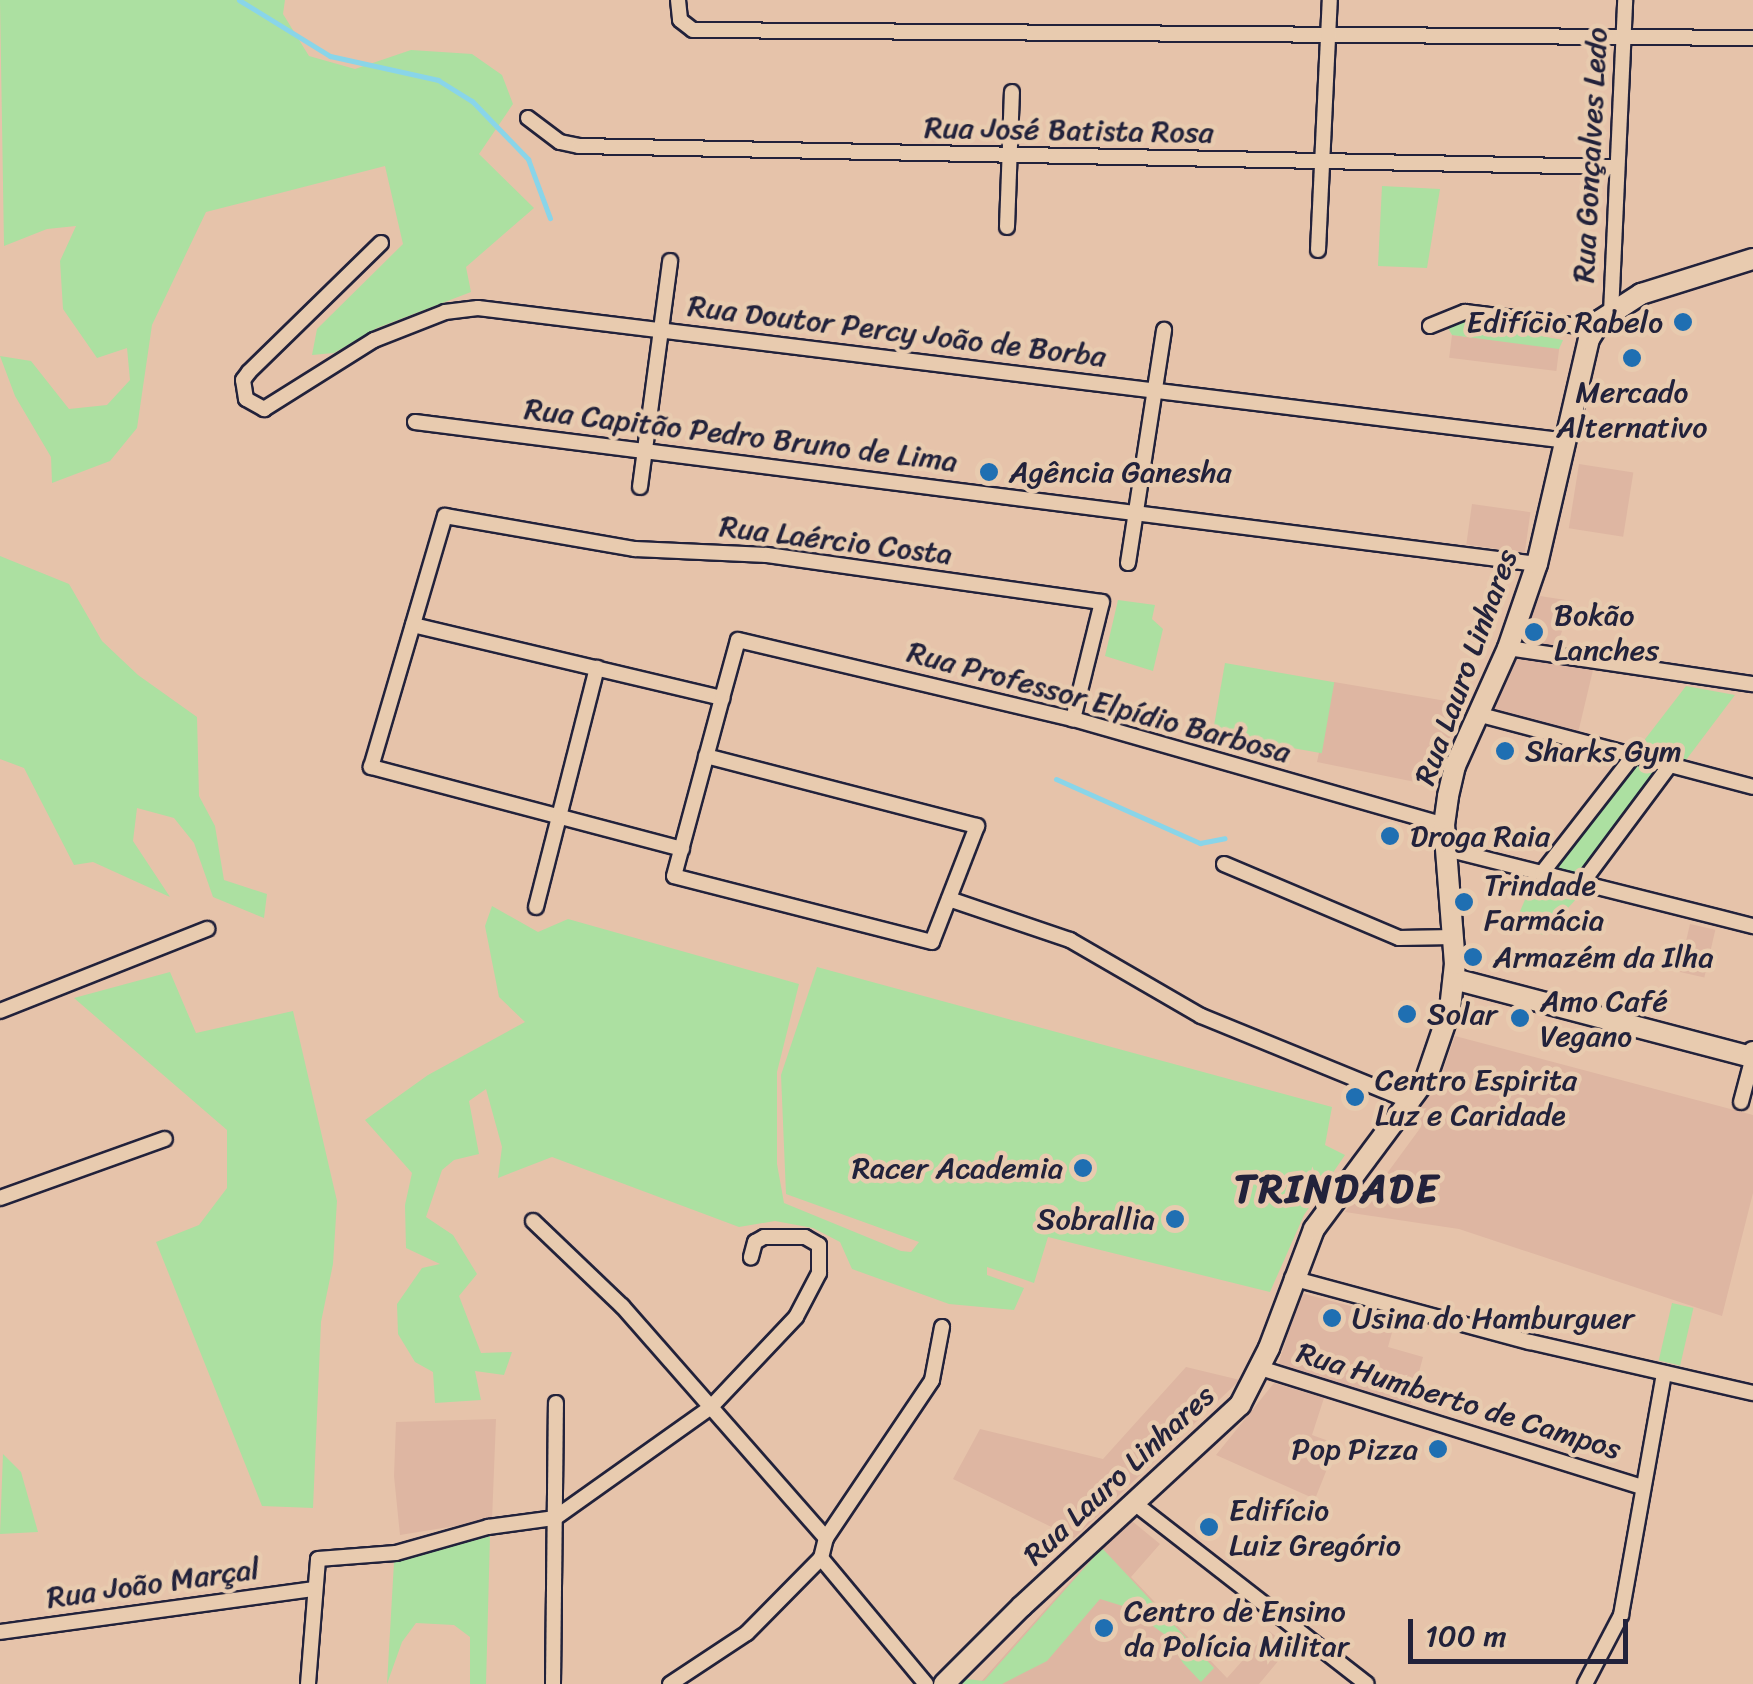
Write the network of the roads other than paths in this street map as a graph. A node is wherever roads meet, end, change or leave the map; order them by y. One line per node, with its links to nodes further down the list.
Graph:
1 (678, 0): 4 (street)
2 (1330, 0): 4 (street)
3 (1625, 0): 5 (street, Rua Gonçalves Ledo)
4 (1328, 34): 5 (street); 10 (street)
5 (1623, 37): 6 (street); 11 (street, Rua Gonçalves Ledo)
6 (1753, 38)
7 (1012, 92): 9 (street)
8 (528, 118): 9 (street, Rua José Batista Rosa)
9 (1009, 156): 10 (street, Rua José Batista Rosa); 12 (street)
10 (1322, 164): 11 (street, Rua José Batista Rosa); 14 (street)
11 (1618, 167): 17 (street, Rua Gonçalves Ledo)
12 (1006, 227)
13 (381, 243): 21 (street, Rua Doutor Percy João de Borba)
14 (1318, 250)
15 (1753, 259): 17 (main road, Rua Lauro Linhares)
16 (670, 261): 21 (street)
17 (1611, 312): 19 (main road, Rua Lauro Linhares)
18 (1430, 326): 19 (street)
19 (1596, 328): 24 (main road, Rua Lauro Linhares)
20 (1164, 330): 22 (street)
21 (661, 331): 22 (street, Rua Doutor Percy João de Borba); 25 (street)
22 (1155, 390): 24 (street, Rua Doutor Percy João de Borba); 27 (street)
23 (415, 422): 25 (street, Rua Capitão Pedro Bruno de Lima)
24 (1568, 441): 29 (main road, Rua Lauro Linhares)
25 (645, 451): 26 (street); 27 (street, Rua Capitão Pedro Bruno de Lima)
26 (640, 487)
27 (1136, 513): 28 (street); 29 (street, Rua Capitão Pedro Bruno de Lima)
28 (1128, 563)
29 (1536, 564): 31 (main road, Rua Lauro Linhares)
30 (413, 625): 32 (street); 36 (street, Rua Laércio Costa); 41 (street)
31 (1508, 648): 33 (street); 35 (main road, Rua Lauro Linhares)
32 (596, 668): 34 (street); 41 (street)
33 (1753, 684)
34 (722, 698): 36 (street, Rua Professor Elpídio Barbosa); 37 (street)
35 (1477, 714): 38 (street); 42 (main road, Rua Lauro Linhares)
36 (1073, 719): 42 (street, Rua Professor Elpídio Barbosa)
37 (706, 756): 44 (street); 48 (street)
38 (1633, 756): 39 (street); 46 (street)
39 (1670, 766): 40 (street); 47 (street)
40 (1753, 787)
41 (561, 818): 44 (street); 49 (street)
42 (1444, 825): 43 (main road, Rua Lauro Linhares)
43 (1446, 848): 46 (street); 52 (main road, Rua Lauro Linhares)
44 (682, 849): 48 (street)
45 (1224, 864): 52 (street)
46 (1542, 873): 47 (street)
47 (1582, 882): 50 (street)
48 (949, 899): 56 (street)
49 (536, 907)
50 (1753, 926)
51 (207, 929): 54 (street)
52 (1454, 937): 53 (main road, Rua Lauro Linhares)
53 (1454, 979): 55 (main road); 56 (main road, Rua Lauro Linhares)
54 (0, 1011)
55 (1753, 1055): 57 (street)
56 (1412, 1102): 62 (main road, Rua Lauro Linhares)
57 (1740, 1102)
58 (165, 1139): 59 (street)
59 (0, 1198)
60 (533, 1221): 68 (street)
61 (751, 1257): 68 (street)
62 (1292, 1278): 64 (main road, Rua Lauro Linhares); 65 (street)
63 (942, 1327): 72 (street)
64 (1260, 1368): 69 (street, Rua Humberto de Campos); 70 (main road, Rua Lauro Linhares)
65 (1664, 1373): 66 (street); 69 (street)
66 (1753, 1394)
67 (556, 1402): 71 (street)
68 (710, 1408): 71 (street); 72 (street)
69 (1641, 1487): 82 (street)
70 (1134, 1502): 80 (main road, Rua Lauro Linhares); 81 (street)
71 (555, 1518): 74 (street); 77 (street)
72 (826, 1538): 73 (street)
73 (821, 1558): 78 (street); 79 (street)
74 (312, 1589): 75 (street, Rua João Marçal); 76 (street)
75 (0, 1632)
76 (308, 1684)
77 (553, 1684)
78 (670, 1684)
79 (926, 1684)
80 (944, 1684)
81 (1367, 1684)
82 (1585, 1684)

